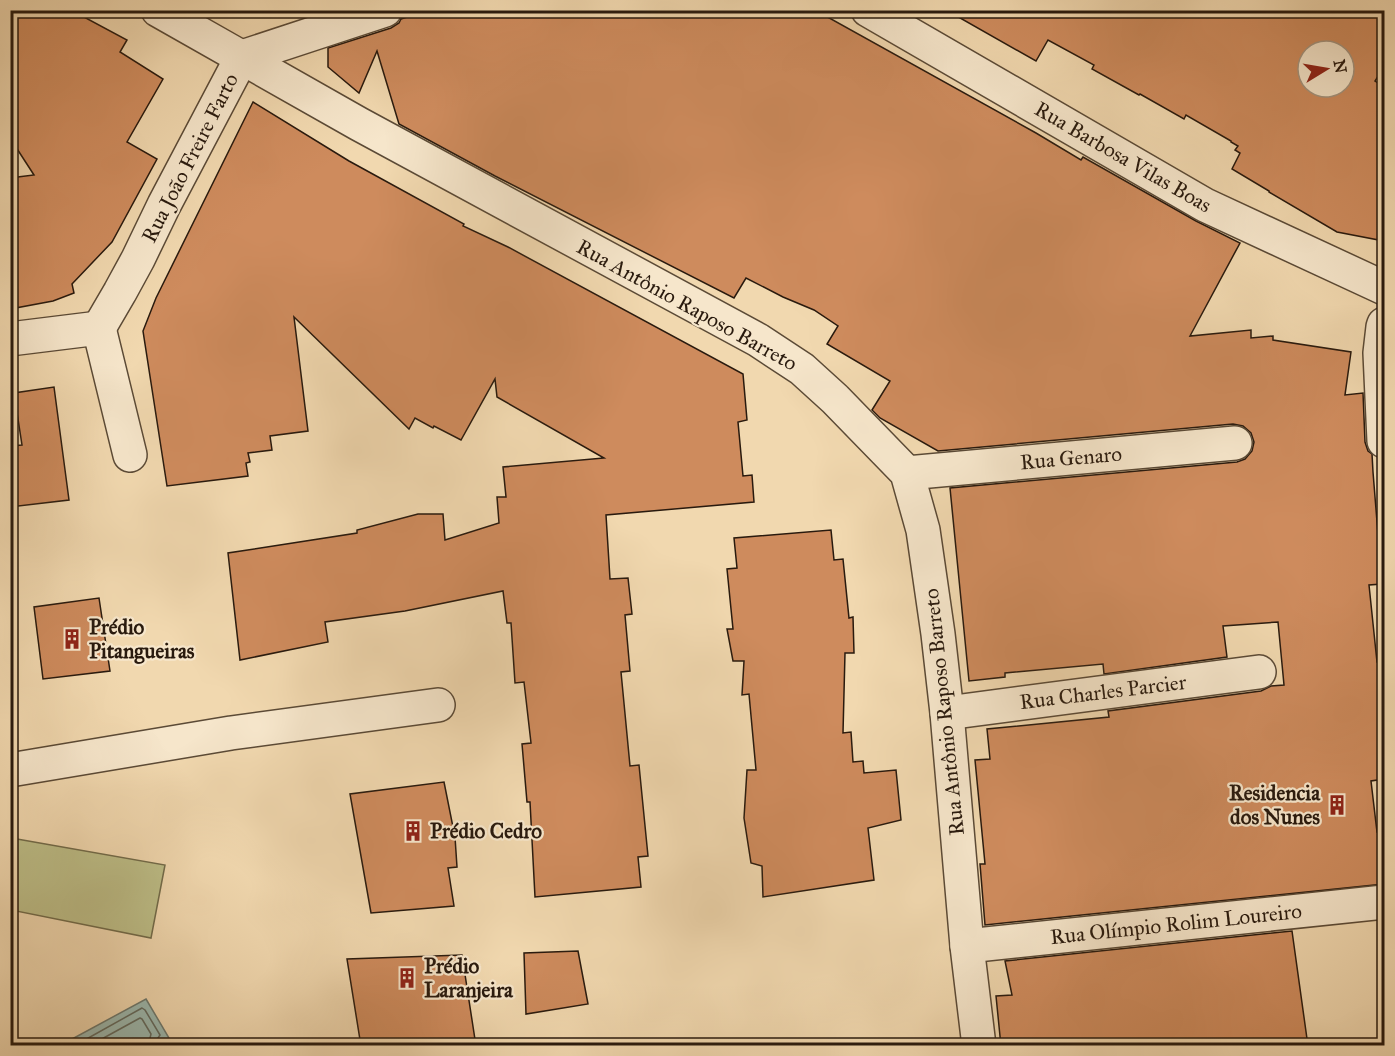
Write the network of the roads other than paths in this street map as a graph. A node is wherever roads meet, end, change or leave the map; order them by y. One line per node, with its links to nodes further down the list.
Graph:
1 (158, 10): 4 (street, Rua Antônio Raposo Barreto)
2 (385, 10): 4 (street, Rua João Freire Farto)
3 (868, 10): 5 (street, Rua Barbosa Vilas Boas)
4 (242, 57): 7 (street, Rua João Freire Farto); 12 (street, Rua Antônio Raposo Barreto)
5 (1384, 288)
6 (1384, 326): 9 (street)
7 (99, 328): 8 (street); 11 (street)
8 (10, 339)
9 (1384, 441)
10 (1235, 443): 12 (street, Rua Genaro)
11 (130, 455)
12 (907, 473): 15 (street, Rua Antônio Raposo Barreto)
13 (1259, 672): 15 (street, Rua Charles Parcier)
14 (438, 705): 16 (street)
15 (947, 713): 18 (street, Rua Antônio Raposo Barreto)
16 (10, 770)
17 (1384, 902): 18 (street, Rua Olímpio Rolim Loureiro)
18 (968, 946): 19 (street, Rua Antônio Raposo Barreto)
19 (979, 1046)

